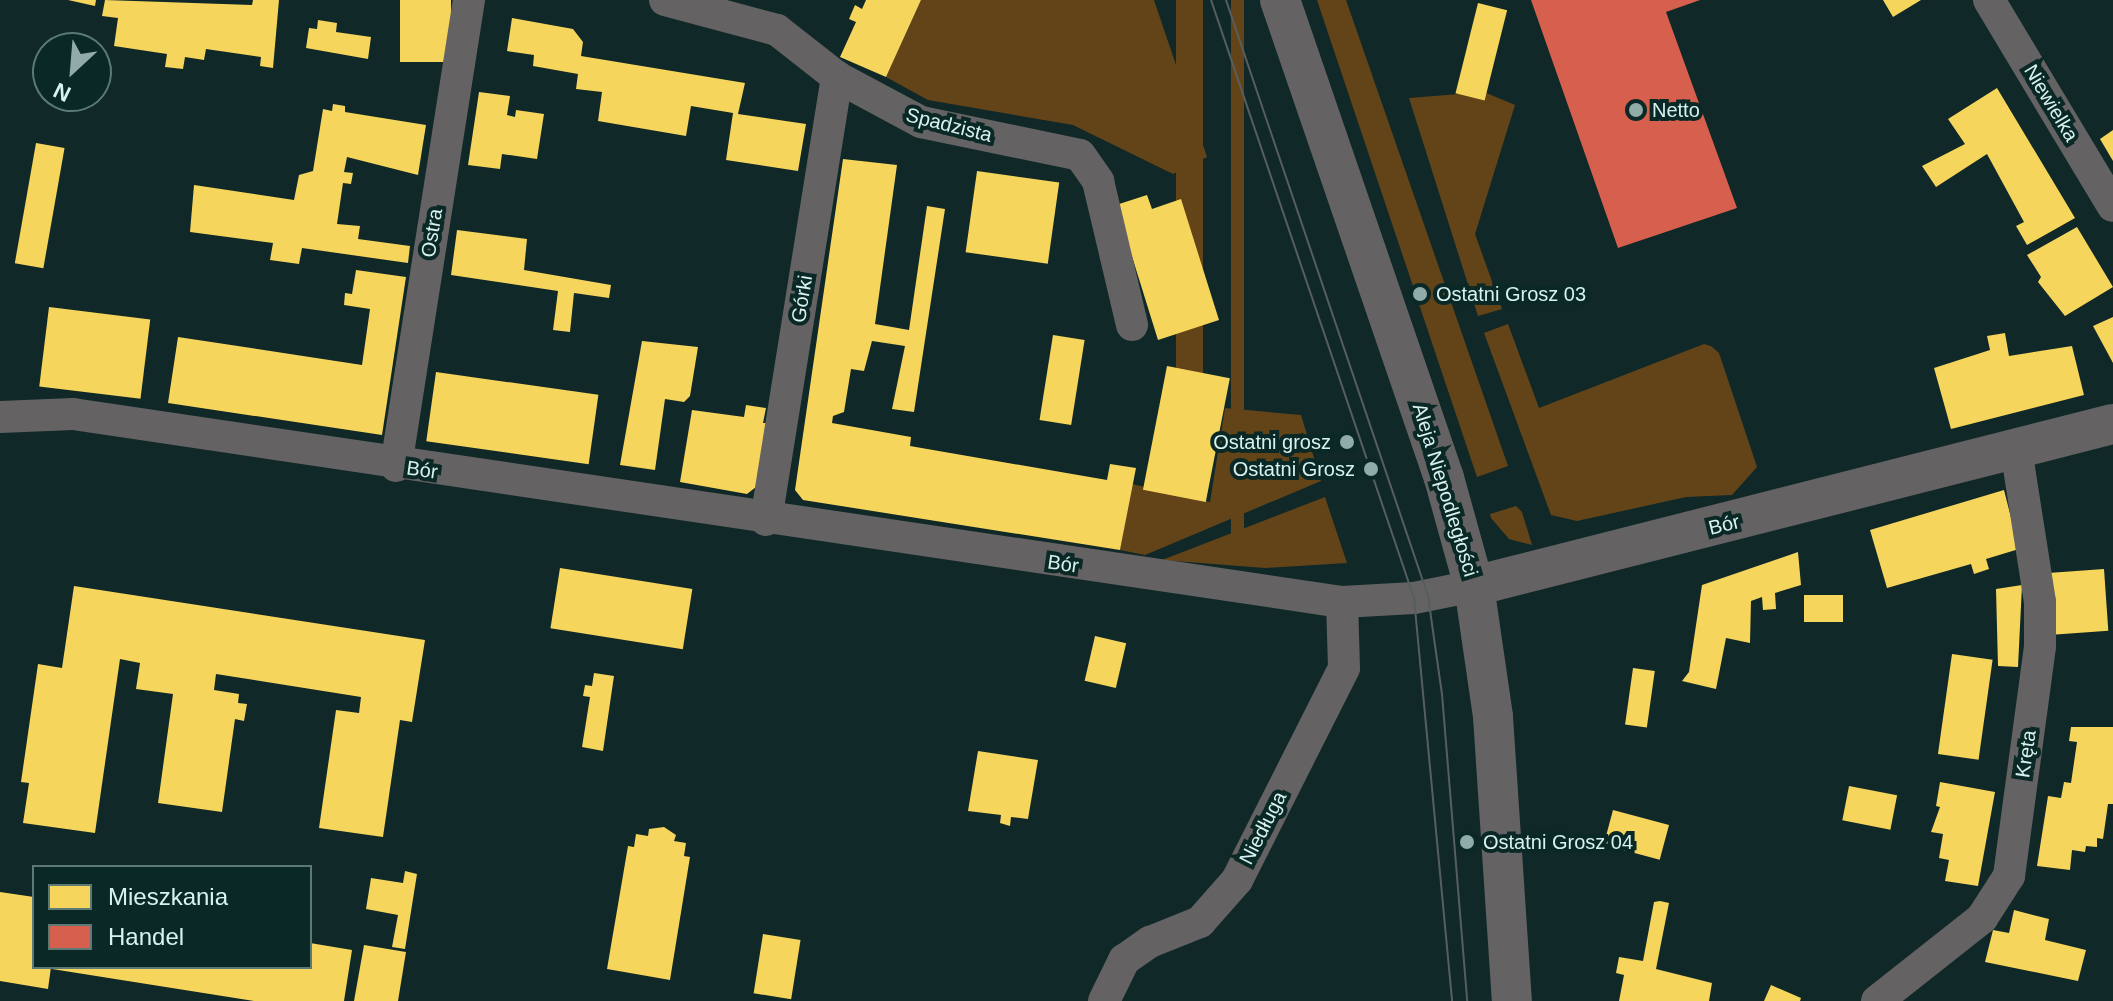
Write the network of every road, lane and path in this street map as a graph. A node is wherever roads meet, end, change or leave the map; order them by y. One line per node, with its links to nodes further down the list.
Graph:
1 (469, 0): 11 (street, Ostra)
2 (665, 0): 5 (street, Spadzista)
3 (1280, 0): 13 (street, Aleja Niepodległości)
4 (1989, 0): 6 (street, Niewielka)
5 (837, 77): 7 (street, Spadzista); 12 (street, Górki)
6 (2113, 206)
7 (1132, 325)
8 (0, 417): 11 (street, Bór)
9 (2113, 424): 10 (street, Bór)
10 (2016, 449): 13 (street, Bór); 17 (street, Kręta)
11 (396, 466): 12 (street, Bór)
12 (766, 520): 14 (street, Bór)
13 (1474, 586): 14 (street, Bór); 16 (street, Aleja Niepodległości)
14 (1342, 602): 15 (street, Niedługa)
15 (1104, 1001)
16 (1512, 1001)
17 (1877, 1001)

